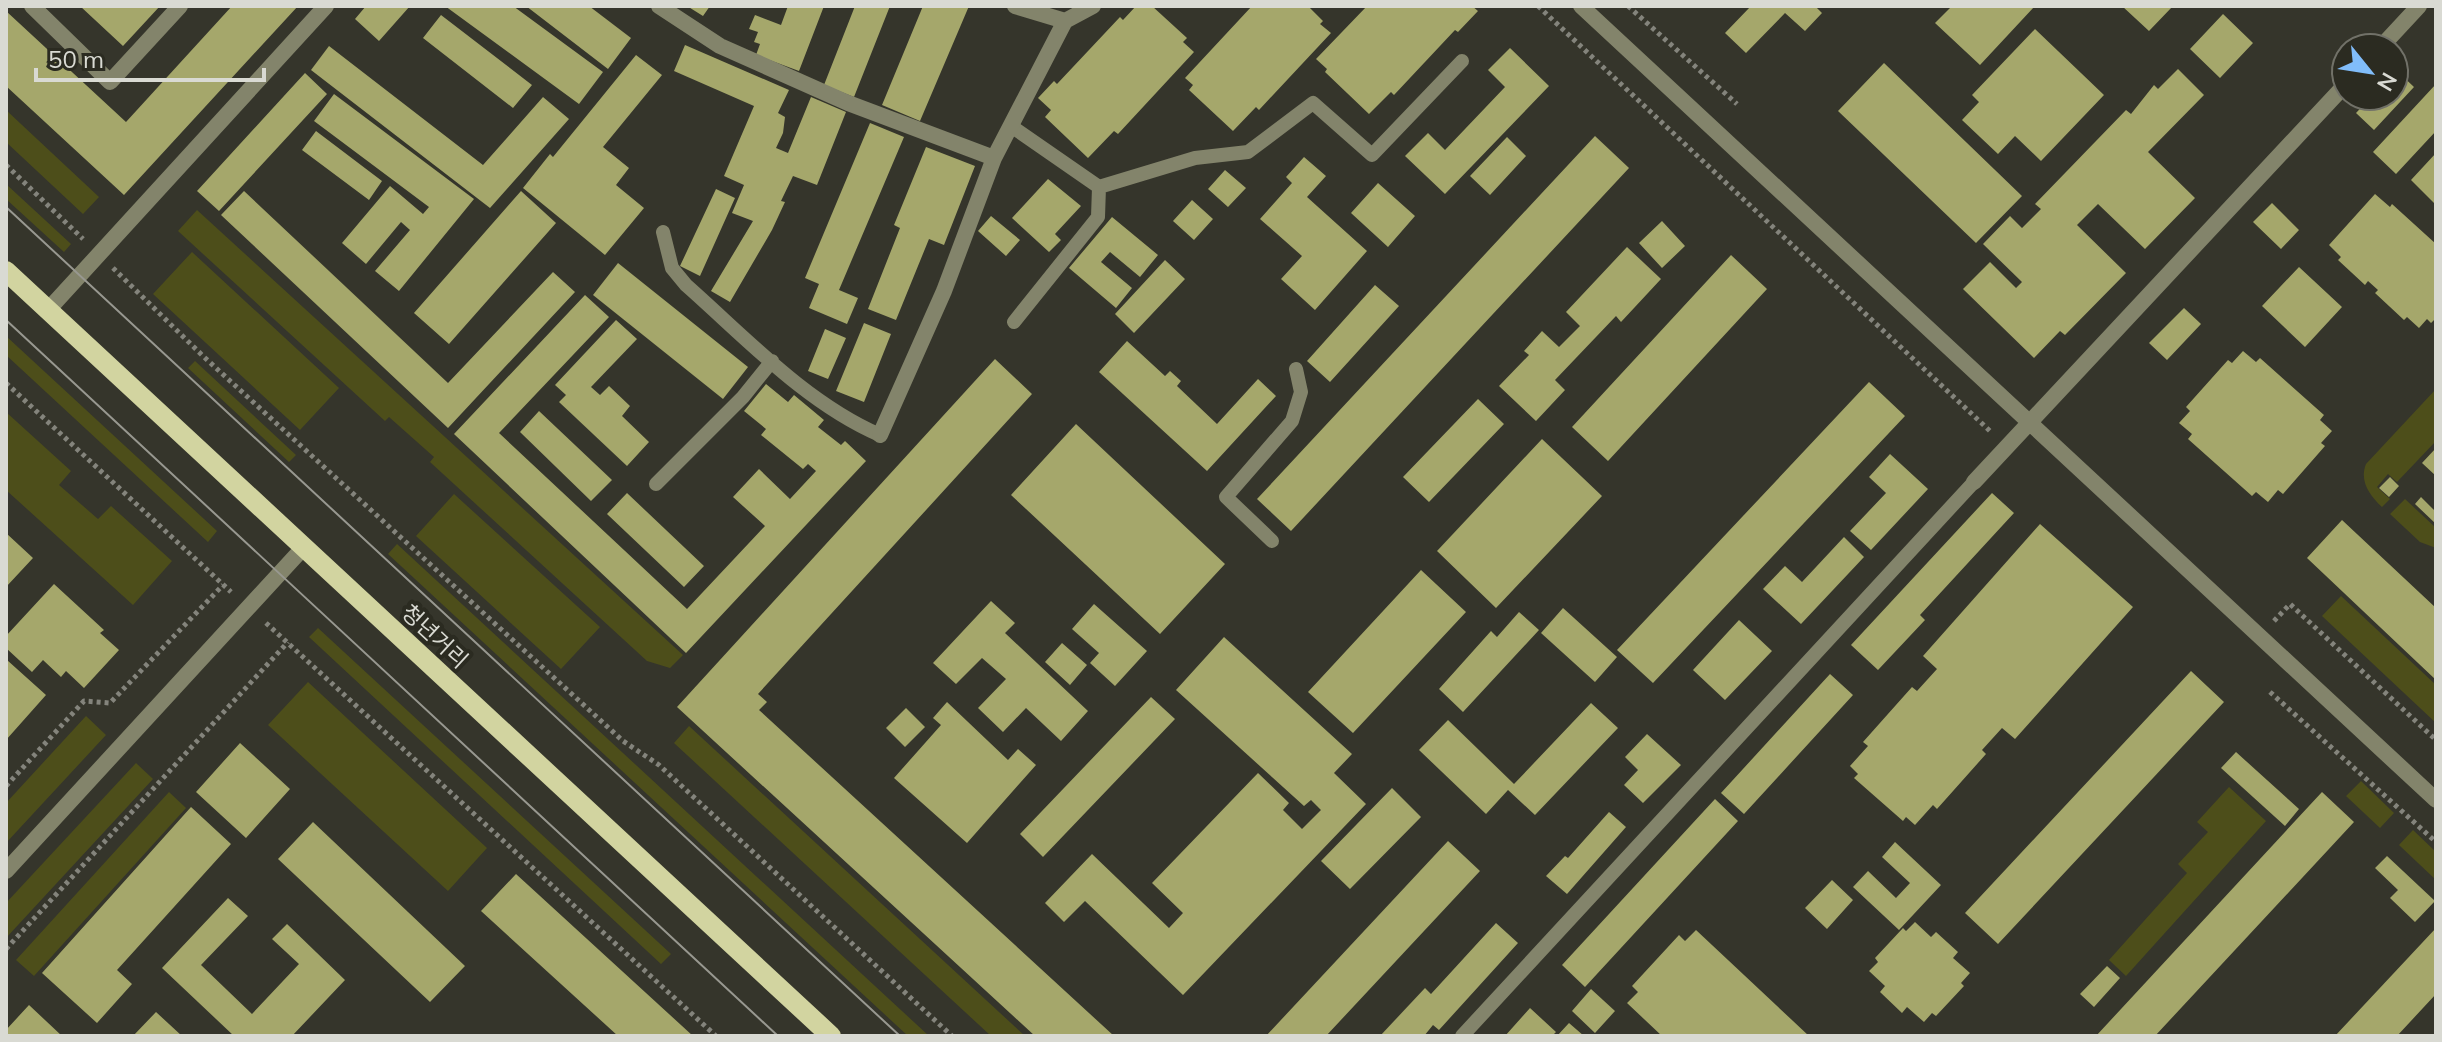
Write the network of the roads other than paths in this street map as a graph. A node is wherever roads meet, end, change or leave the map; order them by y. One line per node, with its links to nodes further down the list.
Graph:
1 (32, 6): 2 (street)
2 (180, 6)
3 (326, 6): 18 (street)
4 (659, 6): 14 (street)
5 (1015, 6): 9 (street)
6 (1093, 6): 9 (street)
7 (1581, 6): 22 (street)
8 (2419, 6): 10 (street)
9 (1065, 21): 13 (street)
10 (2395, 32)
11 (1462, 61): 15 (lane)
12 (2330, 101): 22 (street)
13 (1011, 126): 14 (street); 15 (lane)
14 (994, 158): 23 (street)
15 (1099, 187): 19 (lane)
16 (663, 232): 20 (lane)
17 (6, 271): 18 (main road, 청년거리)
18 (48, 310): 27 (main road, 청년거리)
19 (1014, 322)
20 (772, 361): 23 (lane); 25 (lane)
21 (1296, 369): 26 (lane)
22 (2030, 420): 24 (street); 28 (street)
23 (880, 435)
24 (1974, 482): 31 (lane)
25 (656, 484)
26 (1272, 541)
27 (304, 547): 29 (street); 30 (main road, 청년거리)
28 (2436, 800)
29 (6, 871)
30 (831, 1036)
31 (1462, 1036)

